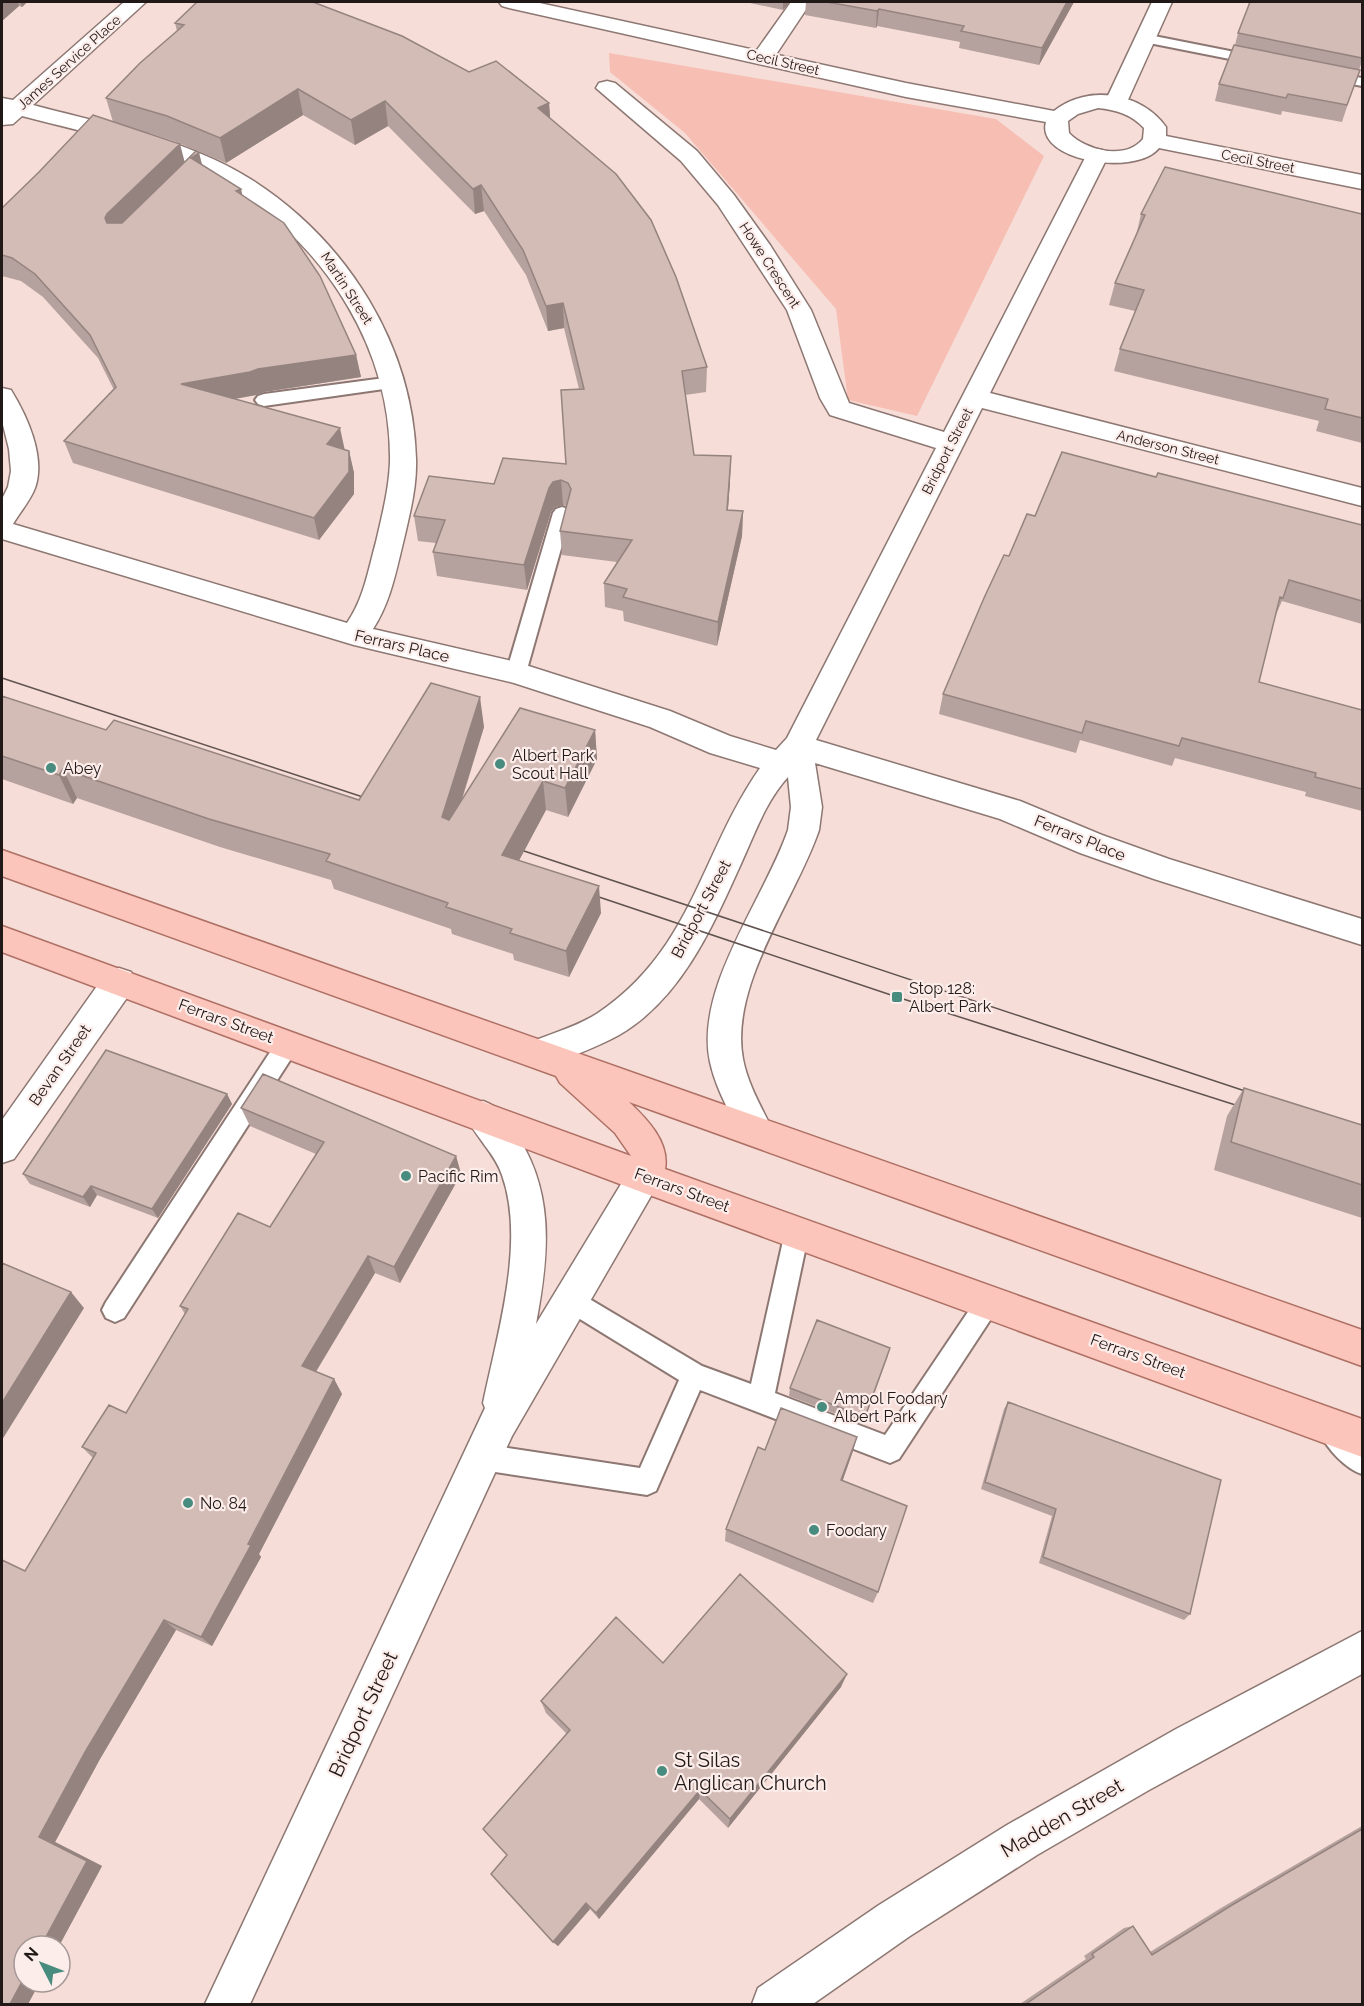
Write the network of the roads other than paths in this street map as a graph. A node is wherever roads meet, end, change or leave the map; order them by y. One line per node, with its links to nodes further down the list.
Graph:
1 (136, 2): 12 (street, James Service Place)
2 (509, 2): 6 (street, Cecil Street)
3 (801, 2): 6 (street)
4 (1162, 2): 5 (street)
5 (1144, 38): 7 (lane); 11 (street)
6 (763, 57): 13 (street, Cecil Street)
7 (1270, 64)
8 (1305, 70): 9 (lane)
9 (1362, 82)
10 (607, 88): 21 (street, Howe Crescent)
11 (1116, 102): 13 (street); 14 (street)
12 (7, 111): 17 (street, Martin Street)
13 (1058, 118): 15 (street)
14 (1154, 140): 15 (street); 16 (street, Cecil Street)
15 (1096, 156): 19 (street, Bridport Street)
16 (1362, 182)
17 (392, 383): 20 (lane); 26 (street, Martin Street)
18 (2, 396): 24 (street)
19 (974, 397): 21 (street, Bridport Street); 22 (street, Anderson Street)
20 (264, 400)
21 (951, 443): 28 (street, Bridport Street)
22 (1362, 496)
23 (562, 513): 27 (lane)
24 (2, 519)
25 (2, 530): 26 (street, Ferrars Place)
26 (354, 635): 27 (street, Ferrars Place)
27 (516, 673): 28 (street, Ferrars Place)
28 (793, 759): 30 (street, Ferrars Place); 34 (street, Bridport Street); 36 (street)
29 (2, 863): 34 (main road)
30 (1362, 932)
31 (2, 939): 32 (main road, Ferrars Street)
32 (119, 982): 33 (main road, Ferrars Street); 37 (street, Bevan Street)
33 (288, 1044): 35 (main road, Ferrars Street); 42 (lane)
34 (550, 1059): 36 (main road); 38 (main road)
35 (483, 1116): 38 (main road, Ferrars Street); 48 (street, Bridport Street)
36 (756, 1131): 43 (main road)
37 (2, 1148)
38 (644, 1177): 39 (main road, Ferrars Street); 40 (street, Bridport Street)
39 (797, 1232): 41 (main road, Ferrars Street); 45 (lane)
40 (571, 1300): 44 (lane); 48 (street, Bridport Street)
41 (989, 1302): 45 (lane); 46 (main road, Ferrars Street)
42 (115, 1311)
43 (1362, 1348)
44 (694, 1375): 45 (lane); 48 (lane)
45 (760, 1402)
46 (1323, 1424): 47 (main road, Ferrars Street); 49 (lane)
47 (1362, 1438)
48 (490, 1440): 51 (street, Bridport Street)
49 (1362, 1461)
50 (1362, 1652): 52 (street, Madden Street)
51 (227, 2004)
52 (774, 2004)

